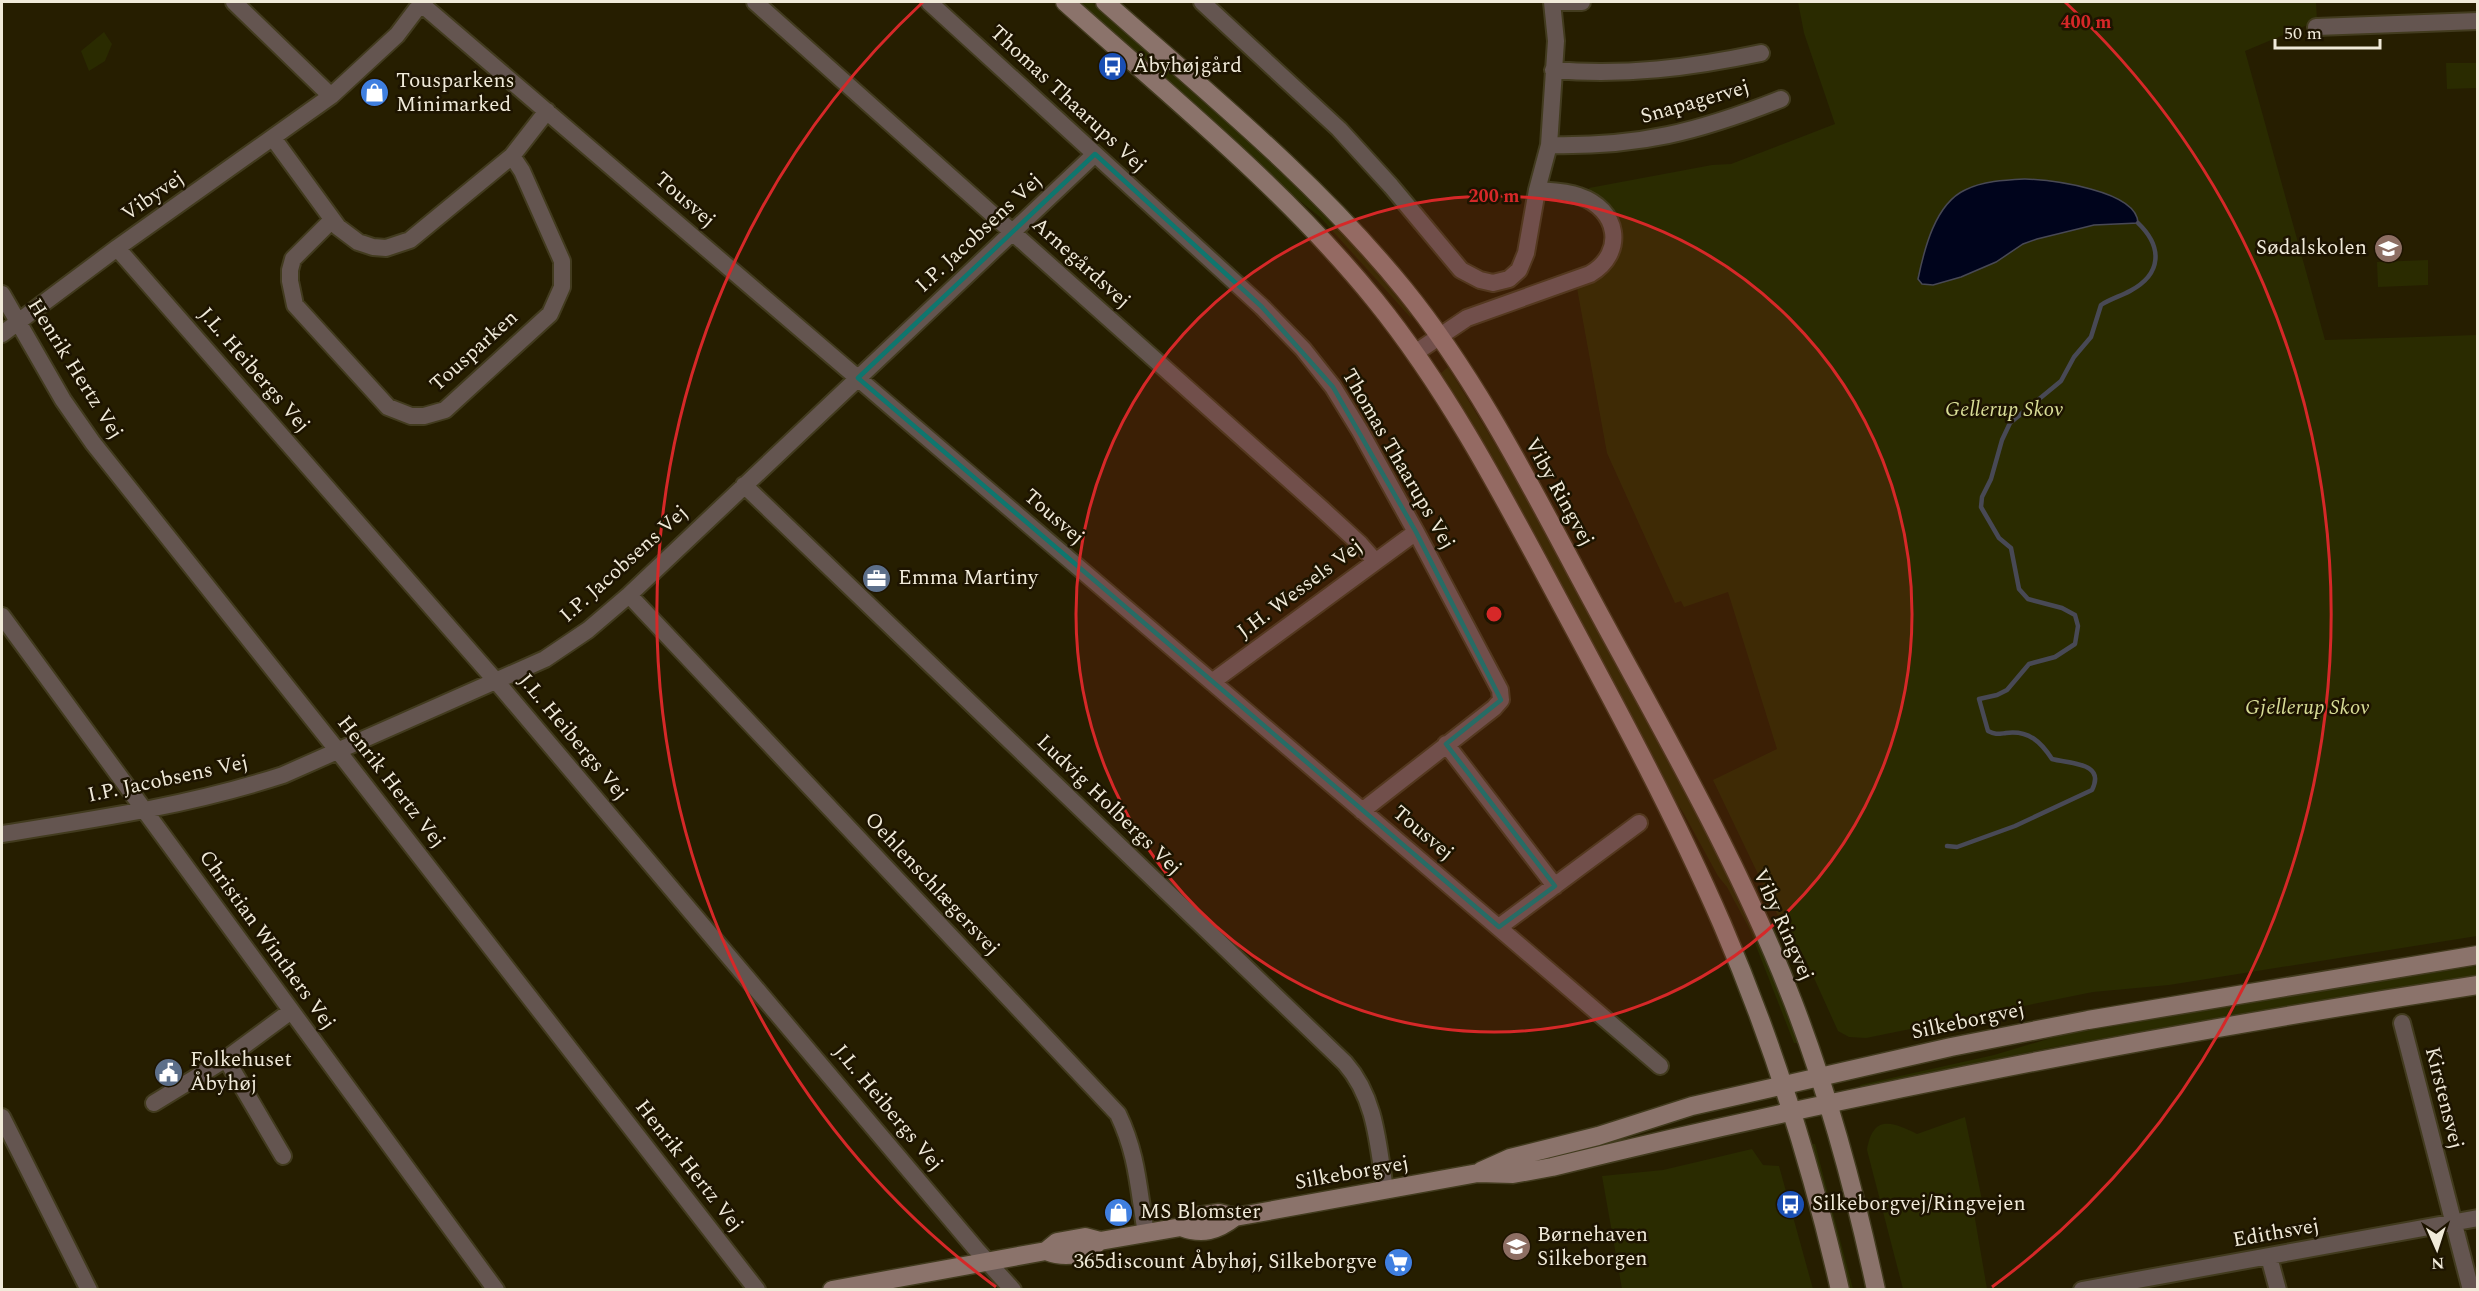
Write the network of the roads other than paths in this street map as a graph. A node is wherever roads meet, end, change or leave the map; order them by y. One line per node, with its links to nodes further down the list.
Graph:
1 (234, 2): 14 (street)
2 (421, 2): 14 (street, Vibyvej); 16 (street, Tousvej)
3 (755, 2): 23 (street, Arnegårdsvej)
4 (929, 2): 19 (street, Thomas Thaarups Vej)
5 (1065, 2): 29 (main road)
6 (1106, 2): 28 (main road, Viby Ringvej)
7 (1202, 2): 21 (street)
8 (1552, 2): 9 (street); 13 (street)
9 (1582, 2)
10 (2478, 21): 11 (street)
11 (2316, 27)
12 (1761, 53): 13 (street, Snapagervej)
13 (1553, 70): 18 (street)
14 (331, 96): 17 (street, Vibyvej)
15 (1781, 99): 18 (street, Snapagervej)
16 (547, 111): 20 (street); 30 (street, Tousvej)
17 (273, 138): 22 (street); 24 (street, Vibyvej)
18 (1549, 146): 21 (street)
19 (1095, 154): 23 (street, I.P. Jacobsens Vej); 32 (street, Thomas Thaarups Vej)
20 (512, 156): 22 (street); 22 (street, Tousparken)
21 (1537, 189): 28 (street)
22 (332, 220)
23 (1013, 231): 30 (street, I.P. Jacobsens Vej); 33 (street, Arnegårdsvej)
24 (117, 248): 26 (street, Vibyvej); 36 (street, J.L. Heibergs Vej)
25 (2, 294): 26 (street, Henrik Hertz Vej)
26 (18, 323): 27 (street, Vibyvej); 39 (street, Henrik Hertz Vej)
27 (2, 334)
28 (1438, 336): 29 (street); 52 (main road, Viby Ringvej)
29 (1415, 353): 53 (main road)
30 (858, 378): 31 (street, I.P. Jacobsens Vej); 37 (street, Tousvej)
31 (744, 485): 34 (street, I.P. Jacobsens Vej); 60 (street, Ludvig Holbergs Vej)
32 (1416, 532): 33 (street, J.H. Wessels Vej); 38 (street, Thomas Thaarups Vej)
33 (1375, 561): 37 (street, J.H. Wessels Vej)
34 (629, 595): 36 (street, I.P. Jacobsens Vej); 63 (street, Oehlenschlægersvej)
35 (2, 616): 40 (street, Christian Winthers Vej)
36 (496, 681): 39 (street, I.P. Jacobsens Vej); 65 (street, J.L. Heibergs Vej)
37 (1212, 682): 41 (street, Tousvej)
38 (1446, 744): 41 (street, Thomas Thaarups Vej); 44 (street)
39 (338, 751): 40 (street, I.P. Jacobsens Vej); 69 (street, Henrik Hertz Vej)
40 (144, 811): 43 (street, I.P. Jacobsens Vej); 48 (street, Christian Winthers Vej)
41 (1362, 811): 45 (street, Tousvej)
42 (1639, 823): 44 (street)
43 (2, 834)
44 (1555, 886): 45 (street)
45 (1499, 927): 51 (street, Tousvej)
46 (2478, 955): 52 (main road, Silkeborgvej)
47 (2478, 985): 55 (main road, Silkeborgvej)
48 (291, 1011): 50 (street); 68 (street, Christian Winthers Vej)
49 (2402, 1023): 62 (street, Kirstensvej)
50 (226, 1059): 54 (street); 58 (street)
51 (1660, 1066)
52 (1820, 1076): 53 (main road, Silkeborgvej); 55 (main road, Viby Ringvej)
53 (1783, 1084): 56 (main road); 59 (main road, Silkeborgvej)
54 (154, 1103)
55 (1828, 1104): 56 (main road, Silkeborgvej); 73 (main road, Viby Ringvej)
56 (1793, 1112): 59 (main road, Silkeborgvej); 72 (main road)
57 (2, 1117): 67 (street)
58 (284, 1156)
59 (1478, 1173): 60 (main road, Silkeborgvej)
60 (1385, 1190): 63 (main road, Silkeborgvej)
61 (2478, 1218): 62 (street, Edithsvej)
62 (2453, 1222): 64 (street, Edithsvej); 75 (street, Kirstensvej)
63 (1146, 1233): 65 (main road, Silkeborgvej)
64 (2270, 1257): 66 (street, Edithsvej); 74 (street)
65 (988, 1261): 70 (main road, Silkeborgvej); 71 (street, J.L. Heibergs Vej)
66 (2083, 1289)
67 (89, 1290)
68 (496, 1290)
69 (757, 1290)
70 (832, 1290)
71 (1013, 1290)
72 (1840, 1290)
73 (1876, 1290)
74 (2278, 1290)
75 (2471, 1290)

